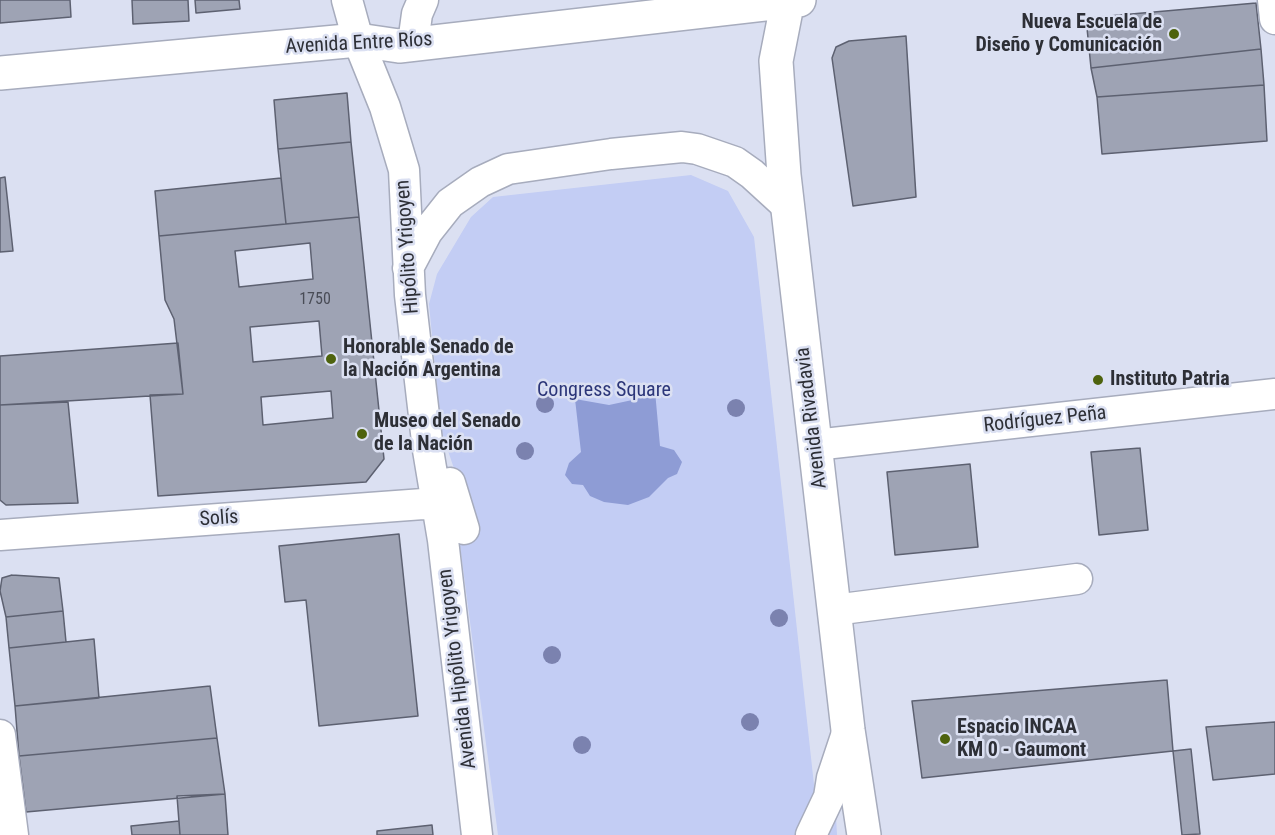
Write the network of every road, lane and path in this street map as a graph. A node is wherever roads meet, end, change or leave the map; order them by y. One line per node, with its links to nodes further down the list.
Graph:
1 (346, 0): 7 (street, Hipólito Yrigoyen)
2 (423, 0): 8 (street)
3 (792, 0): 5 (main road, Avenida Entre Ríos); 10 (main road, Avenida Rivadavia)
4 (1273, 0): 6 (street)
5 (715, 4): 8 (main road, Avenida Entre Ríos)
6 (1275, 19)
7 (358, 40): 8 (main road, Avenida Entre Ríos); 9 (main road, Avenida Entre Ríos); 11 (street, Hipólito Yrigoyen)
8 (413, 43)
9 (0, 72)
10 (787, 206): 11 (street); 13 (main road, Avenida Rivadavia)
11 (407, 270): 14 (street, Hipólito Yrigoyen)
12 (1275, 394): 13 (street, Rodríguez Peña)
13 (815, 446): 19 (main road, Avenida Rivadavia)
14 (428, 450): 15 (street, Hipólito Yrigoyen); 16 (street)
15 (437, 503): 17 (street, Solís); 23 (street, Avenida Hipólito Yrigoyen)
16 (464, 529)
17 (0, 535)
18 (1077, 579): 19 (street)
19 (834, 610): 20 (main road, Avenida Rivadavia)
20 (848, 730): 24 (street); 25 (main road, Avenida Rivadavia)
21 (0, 735): 22 (street)
22 (14, 835)
23 (477, 835)
24 (811, 835)
25 (864, 835)

